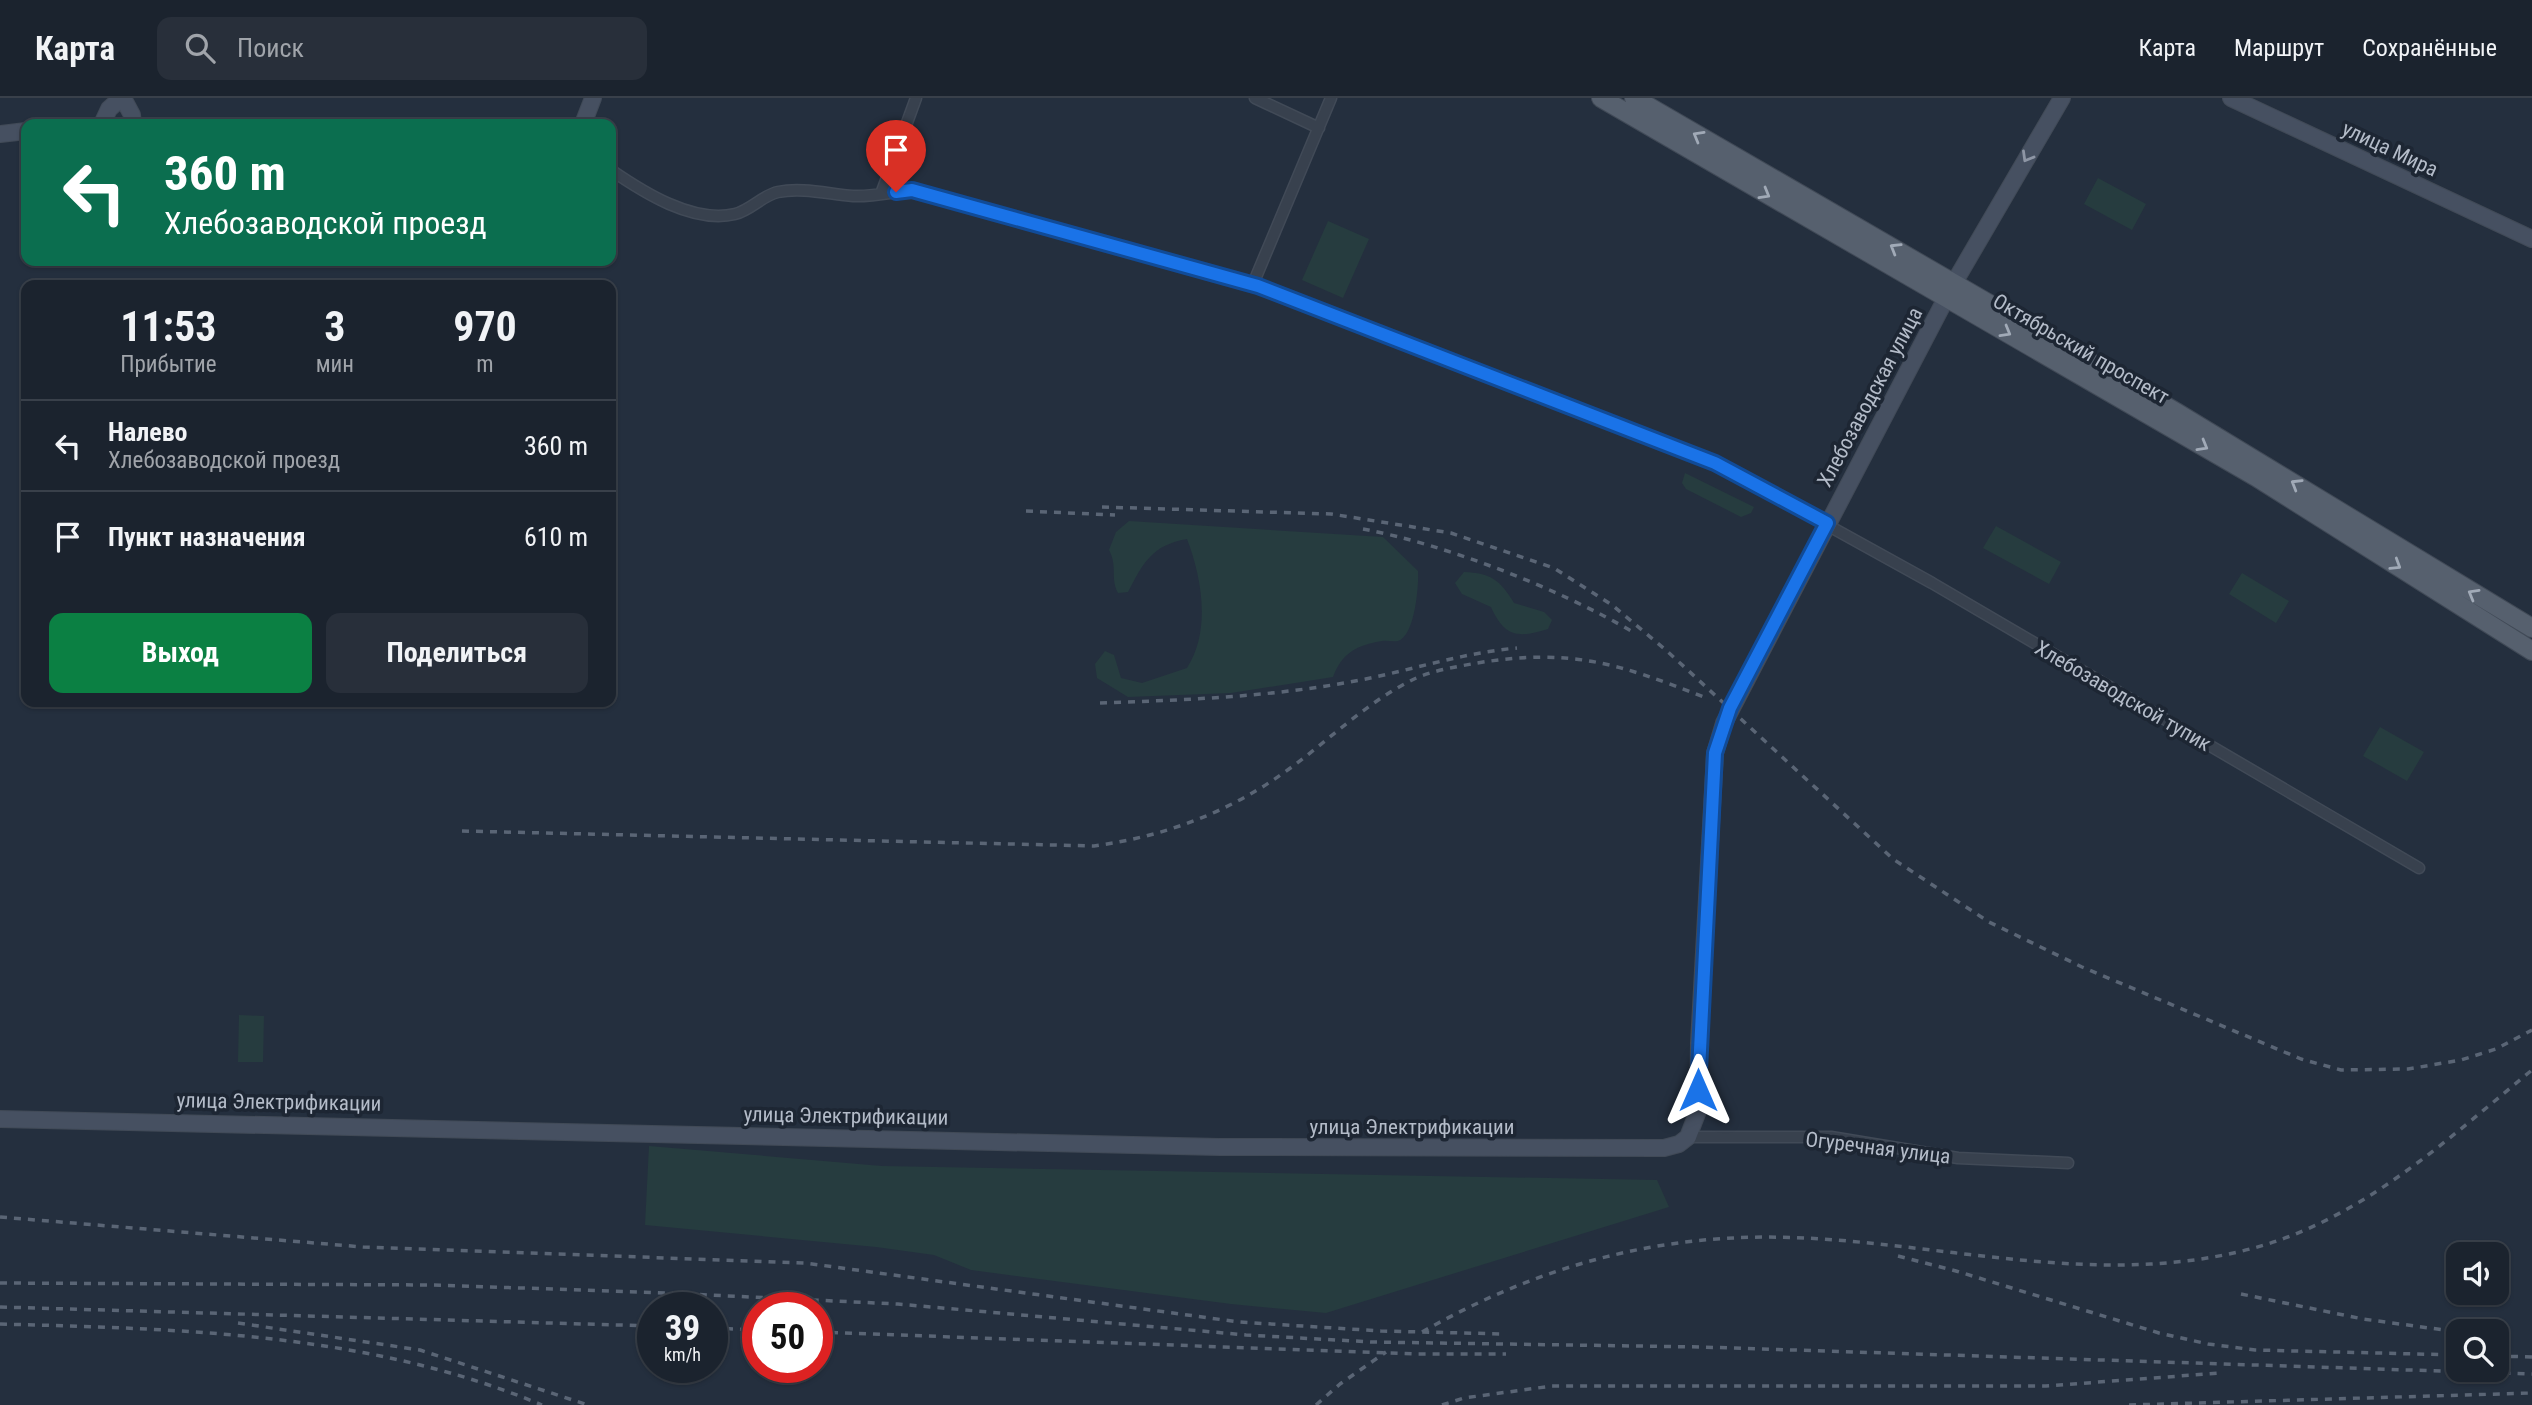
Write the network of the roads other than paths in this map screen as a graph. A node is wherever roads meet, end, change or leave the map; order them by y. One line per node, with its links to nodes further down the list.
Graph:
1 (122, 98): 10 (main road); 11 (main road)
2 (593, 98): 12 (main road)
3 (916, 98): 17 (street)
4 (1255, 98): 13 (street)
5 (1331, 98): 13 (street)
6 (1601, 98): 20 (main road, Октябрьский проспект, one-way to 20)
7 (1634, 98): 20 (main road, Октябрьский проспект, one-way to 7)
8 (2062, 98): 20 (main road, Хлебозаводская улица, one-way to 20)
9 (2231, 98): 18 (main road, улица Мира)
10 (104, 119)
11 (132, 119)
12 (585, 119)
13 (1319, 128): 19 (street)
14 (21, 131): 15 (main road)
15 (0, 134)
16 (616, 173): 17 (street, Хлебозаводской тупик)
17 (881, 194): 19 (street, Хлебозаводской тупик)
18 (2532, 239)
19 (1253, 285): 21 (street, Хлебозаводской тупик)
20 (1950, 290): 21 (main road, Хлебозаводская улица); 22 (main road, Октябрьский проспект, one-way to 20); 23 (main road, Октябрьский проспект, one-way to 23)
21 (1827, 523): 24 (street, Хлебозаводской тупик); 26 (main road, Хлебозаводская улица)
22 (2532, 628)
23 (2532, 651)
24 (2419, 868)
25 (0, 1119): 26 (main road, улица Электрификации)
26 (1688, 1137): 27 (street, Огуречная улица)
27 (2068, 1163)

